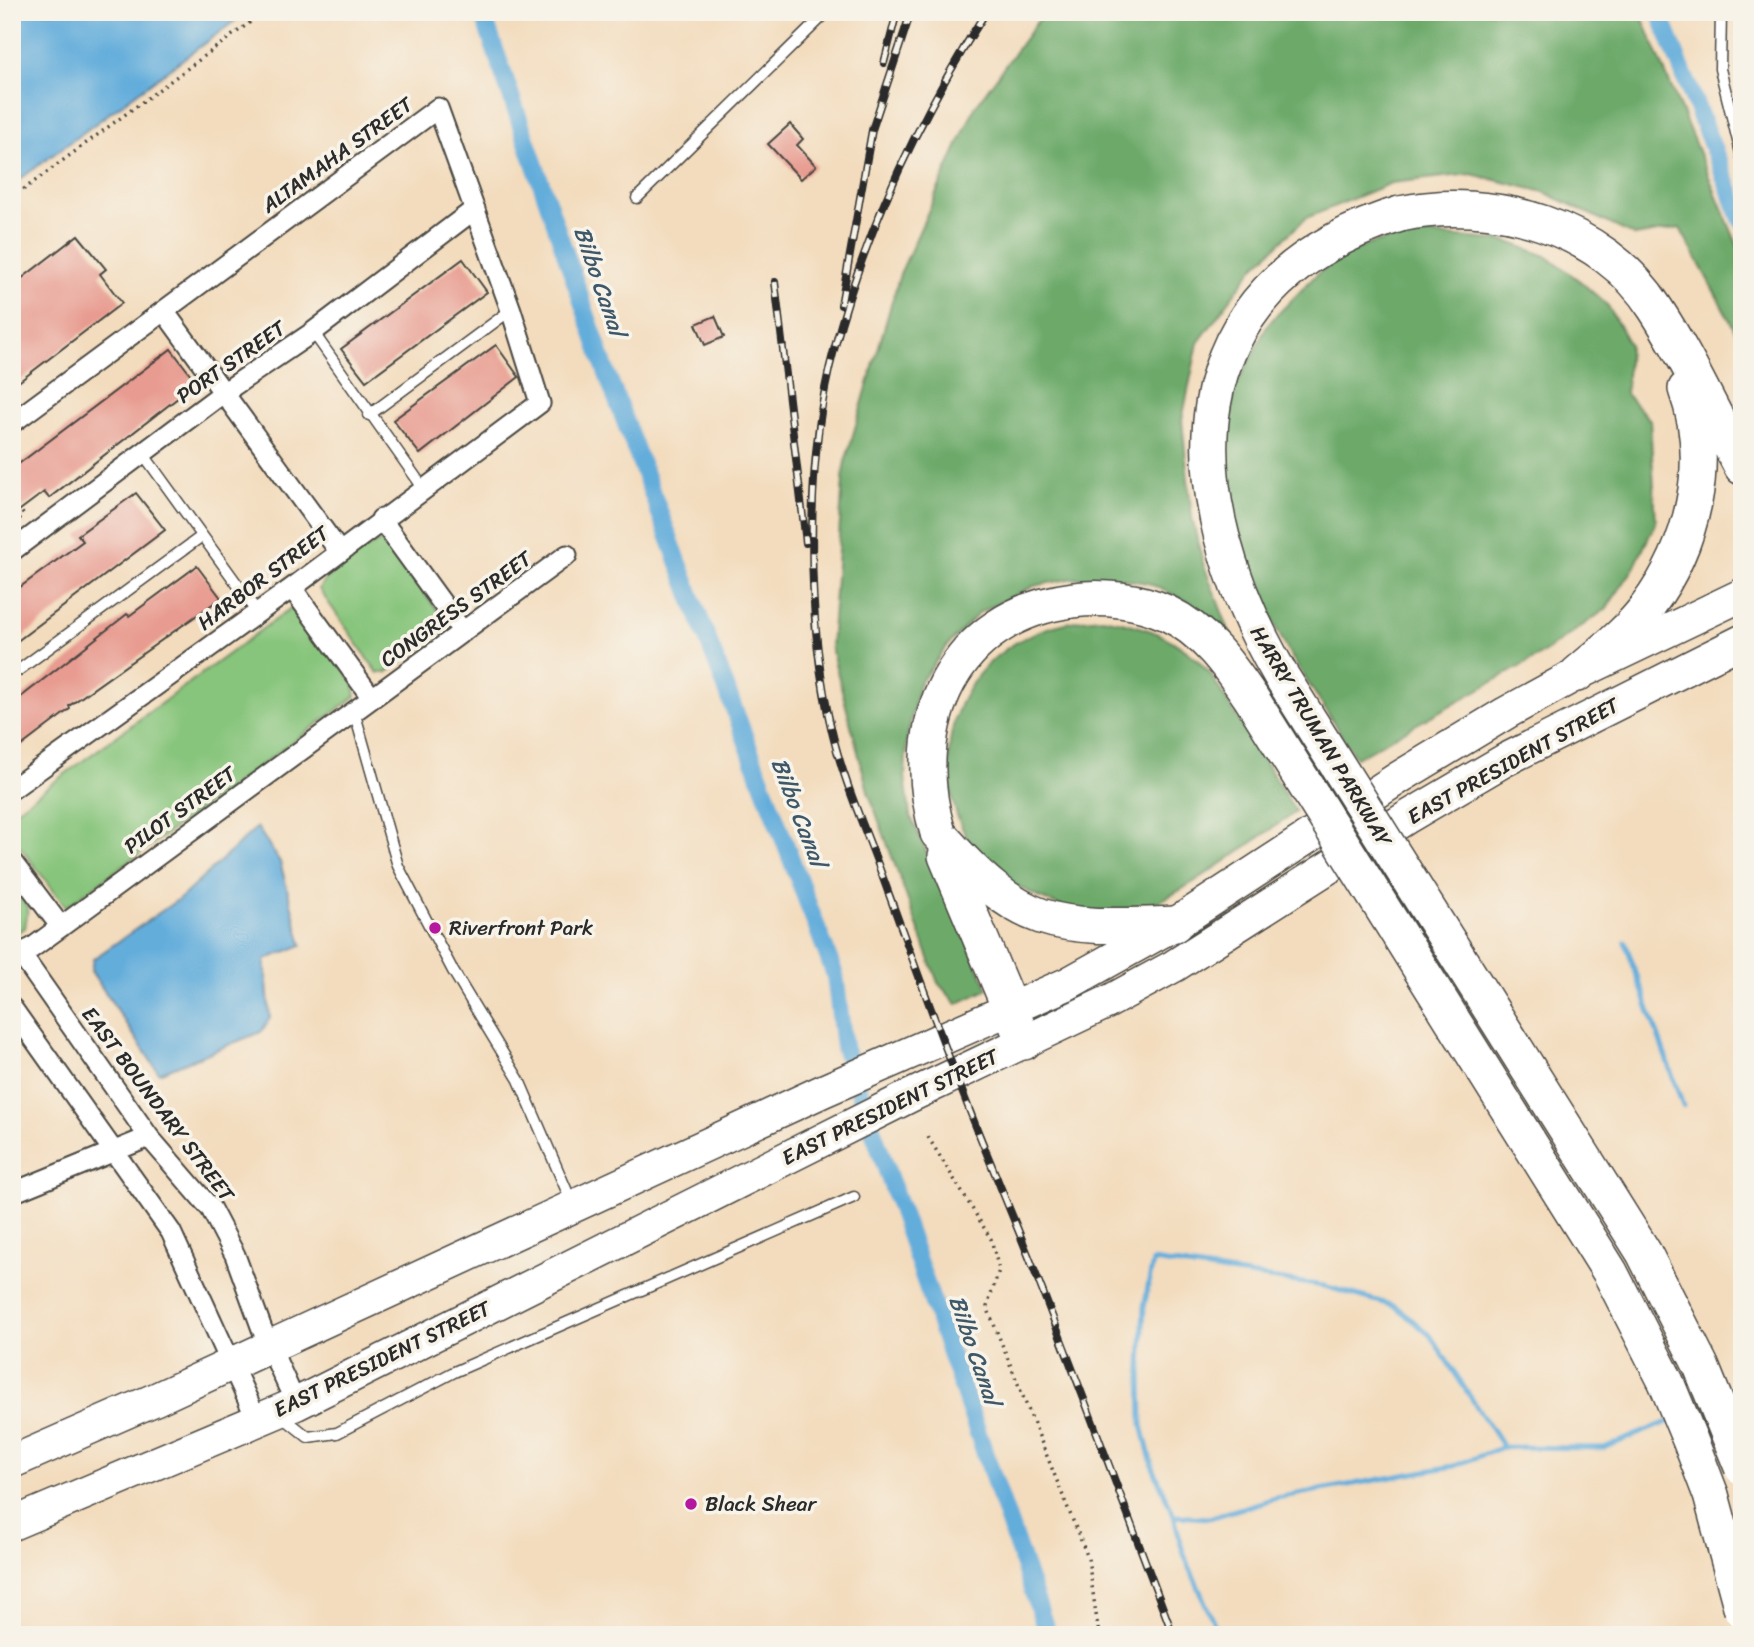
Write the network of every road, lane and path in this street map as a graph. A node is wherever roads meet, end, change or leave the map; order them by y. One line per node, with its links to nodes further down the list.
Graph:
1 (264, 12): 5 (path)
2 (827, 12): 6 (lane)
3 (1721, 12): 4 (lane)
4 (1742, 157)
5 (12, 198)
6 (637, 198)
7 (475, 209): 9 (street, ALTAMAHA STREET); 10 (street, ALTAMAHA STREET); 11 (street, PORT STREET)
8 (1655, 307): 17 (highway); 31 (highway); 54 (highway, HARRY TRUMAN PARKWAY, bridge)
9 (511, 310): 13 (street, ALTAMAHA STREET); 14 (lane)
10 (164, 311): 12 (street); 15 (street, ALTAMAHA STREET)
11 (313, 332): 12 (street, PORT STREET); 14 (lane)
12 (223, 393): 16 (street, PORT STREET); 24 (street)
13 (540, 403): 18 (street, HARBOR STREET)
14 (369, 415): 18 (lane)
15 (12, 423)
16 (144, 455): 22 (lane); 23 (street, PORT STREET)
17 (1742, 467)
18 (424, 489): 20 (street, HARBOR STREET)
19 (20, 510): 21 (path)
20 (381, 519): 24 (street, HARBOR STREET); 29 (street)
21 (13, 522)
22 (202, 536): 28 (lane); 32 (lane)
23 (12, 551)
24 (339, 551): 26 (street, HARBOR STREET)
25 (567, 555): 29 (street, CONGRESS STREET)
26 (292, 588): 28 (street, HARBOR STREET); 33 (street)
27 (1742, 595): 31 (main road, EAST PRESIDENT STREET)
28 (258, 613): 35 (street, HARBOR STREET)
29 (463, 632): 33 (street, CONGRESS STREET)
30 (1742, 641): 43 (main road, EAST PRESIDENT STREET)
31 (1577, 674): 38 (main road, EAST PRESIDENT STREET)
32 (12, 675)
33 (372, 698): 34 (street, PILOT STREET)
34 (354, 711): 39 (street, PILOT STREET); 49 (lane)
35 (12, 789)
36 (938, 833): 38 (highway); 42 (highway, HARRY TRUMAN PARKWAY); 56 (highway, HARRY TRUMAN PARKWAY, bridge)
37 (12, 862): 39 (street)
38 (1175, 924): 42 (main road, EAST PRESIDENT STREET)
39 (61, 927): 40 (street, PILOT STREET)
40 (16, 955): 44 (street, EAST BOUNDARY STREET)
41 (12, 1008): 46 (street)
42 (1011, 1008): 43 (highway, HARRY TRUMAN PARKWAY); 49 (main road, EAST PRESIDENT STREET)
43 (1024, 1042): 52 (main road, EAST PRESIDENT STREET)
44 (149, 1137): 46 (street); 50 (street, EAST BOUNDARY STREET)
45 (928, 1137): 57 (path)
46 (116, 1152): 47 (street); 51 (street)
47 (12, 1193)
48 (854, 1197): 52 (lane)
49 (574, 1206): 50 (main road, EAST PRESIDENT STREET)
50 (271, 1347): 51 (main road, EAST PRESIDENT STREET); 52 (street, EAST BOUNDARY STREET)
51 (231, 1365): 52 (street); 53 (main road, EAST PRESIDENT STREET)
52 (277, 1412): 55 (main road, EAST PRESIDENT STREET)
53 (12, 1462)
54 (1742, 1467)
55 (12, 1524)
56 (1742, 1610)
57 (1099, 1635)

